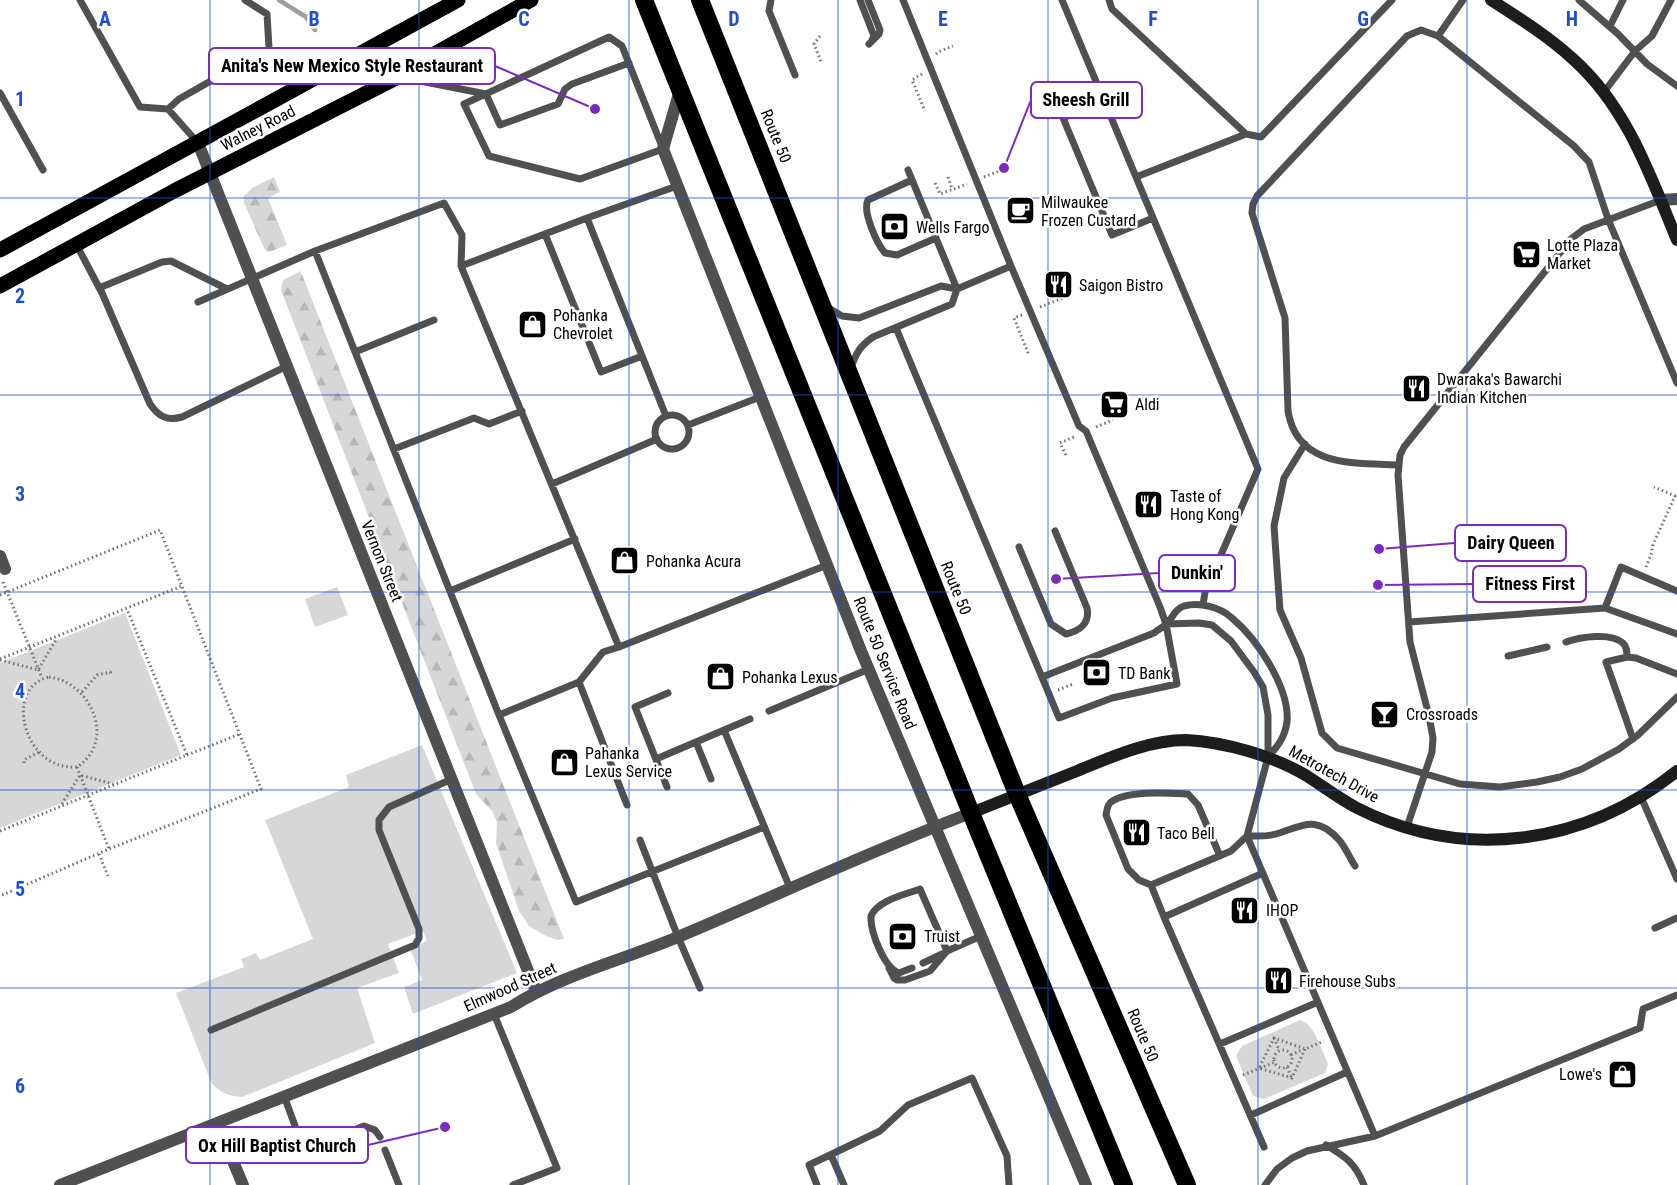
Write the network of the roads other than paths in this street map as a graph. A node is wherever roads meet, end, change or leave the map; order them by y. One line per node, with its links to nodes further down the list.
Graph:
1 (80, 0): 31 (lane)
2 (245, 0): 31 (lane)
3 (458, 0): 33 (main road, Walney Road)
4 (531, 0): 24 (main road, Walney Road)
5 (644, 0): 26 (highway)
6 (700, 0): 60 (highway, Route 50)
7 (771, 0): 23 (lane)
8 (860, 0): 9 (lane)
9 (868, 0)
10 (903, 0): 53 (lane)
11 (1062, 0): 30 (lane)
12 (1109, 0): 32 (lane)
13 (1392, 0): 32 (lane)
14 (1463, 0): 20 (lane)
15 (1491, 0): 27 (street)
16 (1579, 0): 19 (lane)
17 (1623, 0): 19 (lane)
18 (1671, 0): 21 (lane)
19 (1610, 26): 21 (lane)
20 (1438, 36): 45 (lane); 73 (lane)
21 (1635, 51): 25 (lane); 27 (lane)
22 (629, 63): 29 (lane); 29 (lane); 34 (lane)
23 (795, 75)
24 (398, 77): 29 (lane); 37 (main road, Walney Road)
25 (1677, 86)
26 (680, 87): 34 (street); 117 (highway)
27 (1604, 92): 42 (street)
28 (0, 93): 35 (lane)
29 (486, 94): 34 (lane)
30 (1104, 101): 38 (lane); 44 (lane)
31 (168, 109): 33 (lane)
32 (1246, 134): 38 (lane)
33 (198, 143): 37 (street, Vernon Street); 50 (main road, Walney Road)
34 (663, 149): 40 (street, Route 50 Service Road)
35 (43, 170)
36 (908, 170): 39 (lane)
37 (210, 172): 49 (main road, Walney Road); 54 (street, Vernon Street)
38 (1136, 177): 44 (lane)
39 (912, 180): 47 (lane); 47 (lane)
40 (677, 186): 43 (lane); 68 (street, Route 50 Service Road)
41 (1677, 199): 42 (street)
42 (1661, 200): 45 (lane); 48 (street)
43 (588, 218): 46 (lane); 64 (lane)
44 (1153, 218): 85 (lane)
45 (1608, 219): 67 (lane); 75 (lane)
46 (545, 234): 52 (lane); 64 (lane)
47 (936, 238): 58 (lane)
48 (1677, 240)
49 (76, 244): 55 (main road, Walney Road); 56 (lane)
50 (0, 250)
51 (315, 251): 52 (lane); 54 (lane); 63 (lane)
52 (461, 266): 69 (lane)
53 (1011, 266): 58 (lane); 88 (lane)
54 (252, 278): 57 (lane); 65 (street, Vernon Street)
55 (0, 286)
56 (99, 288): 57 (lane); 65 (lane)
57 (227, 289): 59 (lane)
58 (957, 289): 60 (lane); 62 (lane)
59 (198, 302)
60 (822, 304): 66 (highway, Route 50)
61 (434, 320): 63 (lane)
62 (896, 328): 66 (lane); 97 (lane)
63 (355, 352): 74 (lane)
64 (642, 356): 70 (lane)
65 (287, 366): 111 (street, Vernon Street)
66 (850, 374): 114 (highway, Route 50)
67 (1677, 383)
68 (760, 397): 71 (lane); 81 (street, Route 50 Service Road)
69 (522, 411): 74 (lane); 76 (lane)
70 (666, 417): 71 (lane); 72 (lane)
71 (688, 425): 72 (lane)
72 (657, 439): 76 (lane)
73 (1305, 444): 75 (lane); 110 (lane)
74 (394, 450): 83 (lane)
75 (1399, 465): 87 (lane)
76 (552, 484): 78 (lane)
77 (1055, 531): 79 (lane)
78 (574, 539): 83 (lane); 91 (lane)
79 (1018, 547)
80 (0, 556): 82 (street)
81 (827, 565): 91 (lane); 95 (street, Route 50 Service Road)
82 (3, 572)
83 (450, 591): 102 (lane)
84 (1677, 591): 86 (lane)
85 (1203, 605): 88 (lane); 107 (lane)
86 (1605, 608): 87 (lane); 89 (lane)
87 (1409, 622): 110 (lane)
88 (1167, 624): 97 (lane); 97 (lane); 107 (lane)
89 (1677, 634)
90 (1566, 642): 94 (lane)
91 (619, 647): 98 (lane)
92 (1547, 647): 93 (lane)
93 (1508, 656)
94 (1627, 657): 96 (lane); 105 (lane)
95 (869, 669): 101 (lane); 118 (street, Route 50 Service Road)
96 (1677, 674)
97 (1042, 677)
98 (579, 682): 102 (lane); 116 (lane)
99 (668, 693): 108 (lane)
100 (1677, 697): 105 (lane)
101 (769, 711)
102 (499, 715): 125 (lane)
103 (750, 719): 104 (lane)
104 (724, 730): 106 (lane); 119 (lane)
105 (1633, 739): 110 (lane)
106 (696, 742): 108 (lane); 112 (lane)
107 (1268, 757): 114 (street, Metrotech Drive); 120 (street, Metrotech Drive); 121 (lane)
108 (656, 759): 113 (lane)
109 (1677, 771): 115 (street, Metrotech Drive)
110 (1424, 775): 120 (lane)
111 (452, 779): 140 (street, Vernon Street); 144 (lane)
112 (711, 779)
113 (668, 787)
114 (1017, 794): 117 (street, Metrotech Drive); 165 (highway, Route 50)
115 (1641, 797): 120 (street, Metrotech Drive); 127 (lane)
116 (627, 805)
117 (972, 813): 118 (street, Elmwood Street); 164 (highway)
118 (935, 826): 129 (street, Elmwood Street); 133 (street, Route 50 Service Road)
119 (764, 827): 125 (lane); 129 (lane)
120 (1407, 827)
121 (1247, 836): 123 (lane); 124 (lane); 126 (lane)
122 (640, 840): 125 (lane)
123 (1220, 856): 128 (lane); 128 (lane)
124 (1355, 866)
125 (652, 871): 134 (lane)
126 (1263, 873): 130 (lane); 142 (lane)
127 (1677, 879)
128 (1151, 885): 130 (lane)
129 (789, 888): 134 (street, Elmwood Street)
130 (1164, 917): 145 (lane)
131 (1677, 918): 132 (lane)
132 (1655, 928)
133 (981, 936): 135 (lane); 163 (street, Route 50 Service Road)
134 (678, 937): 139 (lane); 140 (street, Elmwood Street)
135 (947, 951): 136 (lane); 137 (lane); 137 (lane)
136 (922, 963)
137 (888, 966): 138 (lane)
138 (912, 968)
139 (700, 988)
140 (536, 991): 143 (street, Elmwood Street)
141 (1677, 995): 150 (lane)
142 (1318, 1002): 145 (lane); 146 (lane)
143 (494, 1014): 147 (street, Elmwood Street); 159 (lane)
144 (212, 1030)
145 (1220, 1044): 148 (lane)
146 (1347, 1071): 148 (lane); 150 (lane)
147 (284, 1096): 149 (street, Elmwood Street); 151 (lane)
148 (1251, 1115): 153 (lane)
149 (217, 1123): 156 (street, Elmwood Street); 157 (street)
150 (1375, 1136): 152 (lane)
151 (380, 1137)
152 (1326, 1145): 166 (lane); 167 (lane)
153 (1264, 1147)
154 (385, 1150): 158 (lane)
155 (831, 1155): 160 (lane); 161 (lane); 162 (lane)
156 (60, 1185)
157 (243, 1185)
158 (399, 1185)
159 (513, 1185)
160 (817, 1185)
161 (844, 1185)
162 (1009, 1185)
163 (1086, 1185)
164 (1124, 1185)
165 (1187, 1185)
166 (1265, 1185)
167 (1364, 1185)

